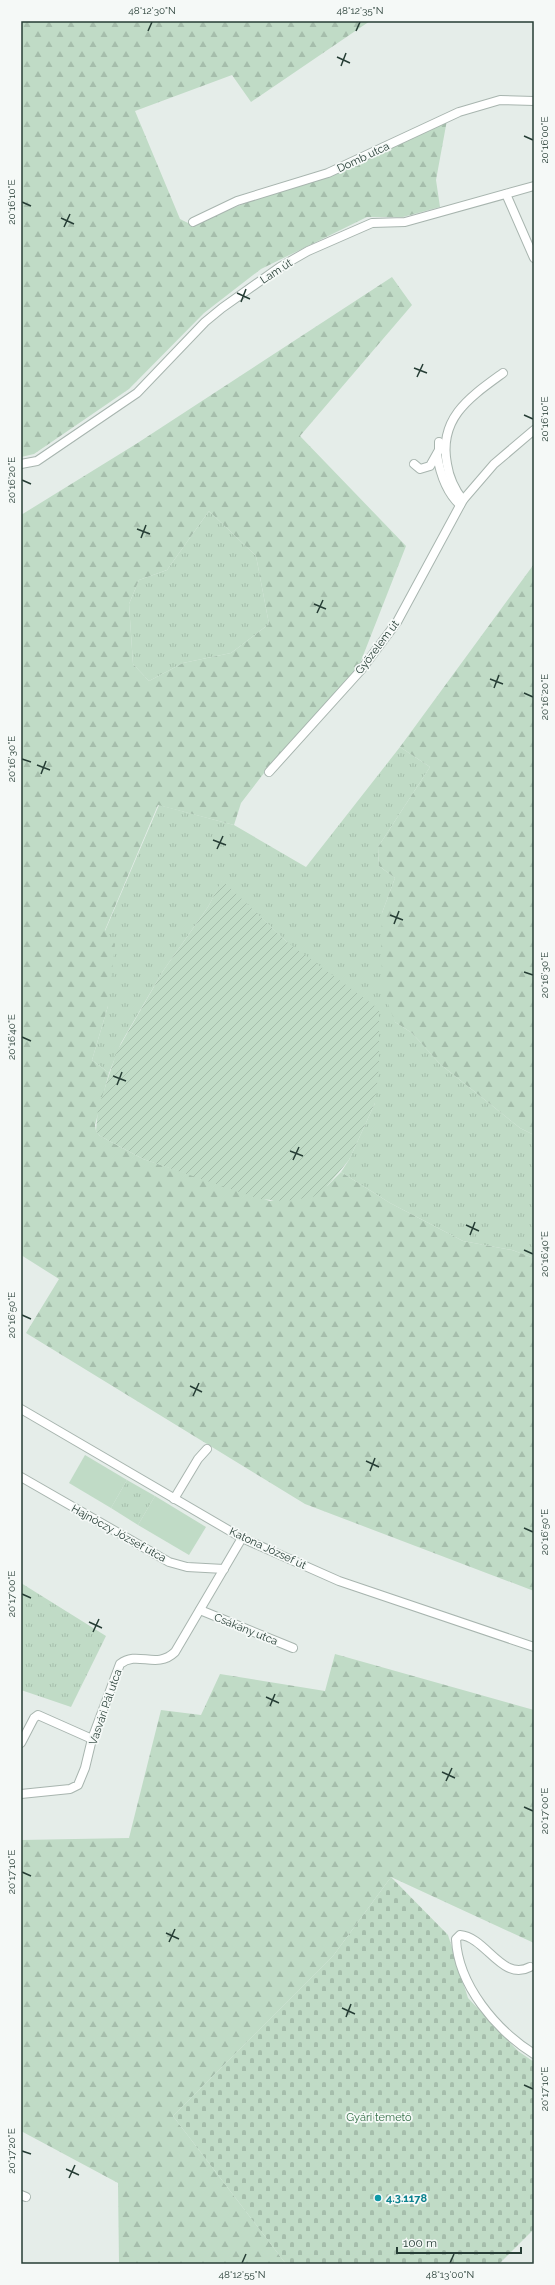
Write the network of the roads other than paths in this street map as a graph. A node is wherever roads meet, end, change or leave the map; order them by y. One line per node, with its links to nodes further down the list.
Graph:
1 (534, 101): 4 (street, Domb utca)
2 (534, 186): 3 (street, Lam út)
3 (506, 194): 5 (street); 10 (street, Lam út)
4 (193, 222)
5 (534, 258)
6 (503, 373): 12 (street)
7 (534, 430): 12 (street, Győzelem út)
8 (439, 442): 9 (street)
9 (437, 455): 11 (street); 12 (street)
10 (21, 464)
11 (414, 464)
12 (462, 502): 13 (street, Győzelem út)
13 (269, 772)
14 (21, 1409): 17 (street, Katona József út)
15 (207, 1449): 17 (street)
16 (21, 1477): 19 (street, Hajnóczy József utca)
17 (174, 1498): 18 (street, Katona József út)
18 (242, 1538): 19 (street, Vasvári Pál utca); 21 (street, Katona József út)
19 (224, 1569): 20 (street, Vasvári Pál utca)
20 (200, 1610): 22 (street, Csákány utca); 23 (street, Vasvári Pál utca)
21 (534, 1647)
22 (292, 1648)
23 (92, 1739): 24 (street); 25 (street, Vasvári Pál utca)
24 (21, 1743)
25 (21, 1794)
26 (530, 1966): 27 (street)
27 (534, 2054)

